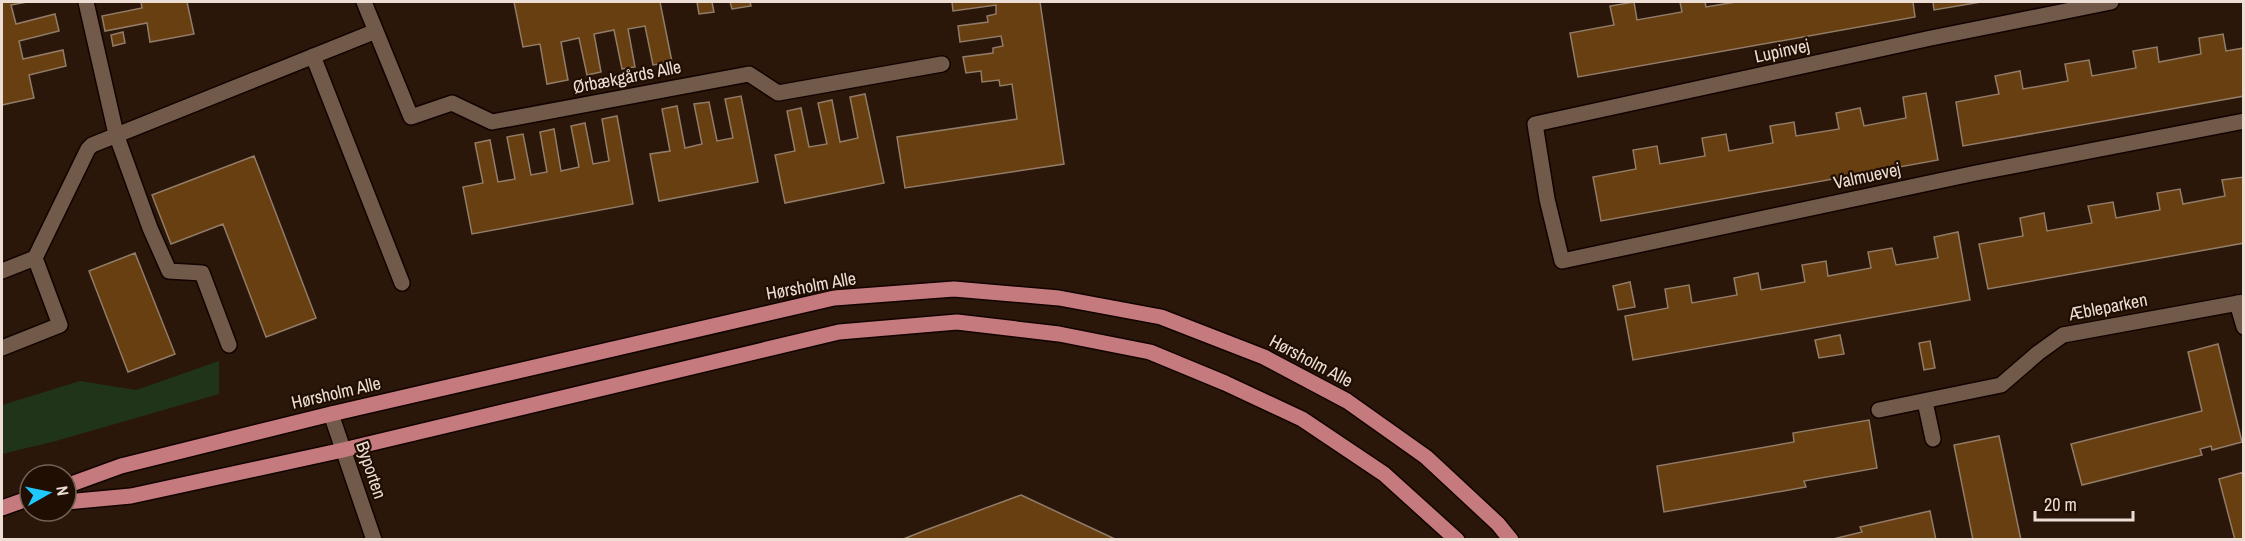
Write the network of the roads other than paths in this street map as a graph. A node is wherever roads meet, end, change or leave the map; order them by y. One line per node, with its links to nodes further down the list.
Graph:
1 (87, 2): 8 (street)
2 (364, 2): 4 (street, Ørbækgårds Alle)
3 (2111, 2): 9 (street, Lupinvej)
4 (376, 31): 5 (street); 6 (street, Ørbækgårds Alle)
5 (313, 57): 8 (street); 12 (street)
6 (942, 64)
7 (2244, 122): 9 (street, Valmuevej)
8 (116, 134): 10 (street); 15 (street)
9 (1548, 199)
10 (35, 258): 11 (street); 16 (street)
11 (2, 271)
12 (402, 283)
13 (2240, 302): 14 (street); 17 (street, Æbleparken)
14 (2244, 327)
15 (229, 345)
16 (2, 348)
17 (1925, 402): 18 (street, Æbleparken); 20 (street)
18 (1879, 410)
19 (331, 414): 21 (street, Byporten); 22 (main road, Hørsholm Alle); 26 (main road, Hørsholm Alle)
20 (1933, 439)
21 (344, 450): 23 (main road); 24 (street, Byporten); 25 (main road)
22 (78, 482)
23 (78, 501)
24 (374, 540)
25 (1457, 540)
26 (1511, 540)

